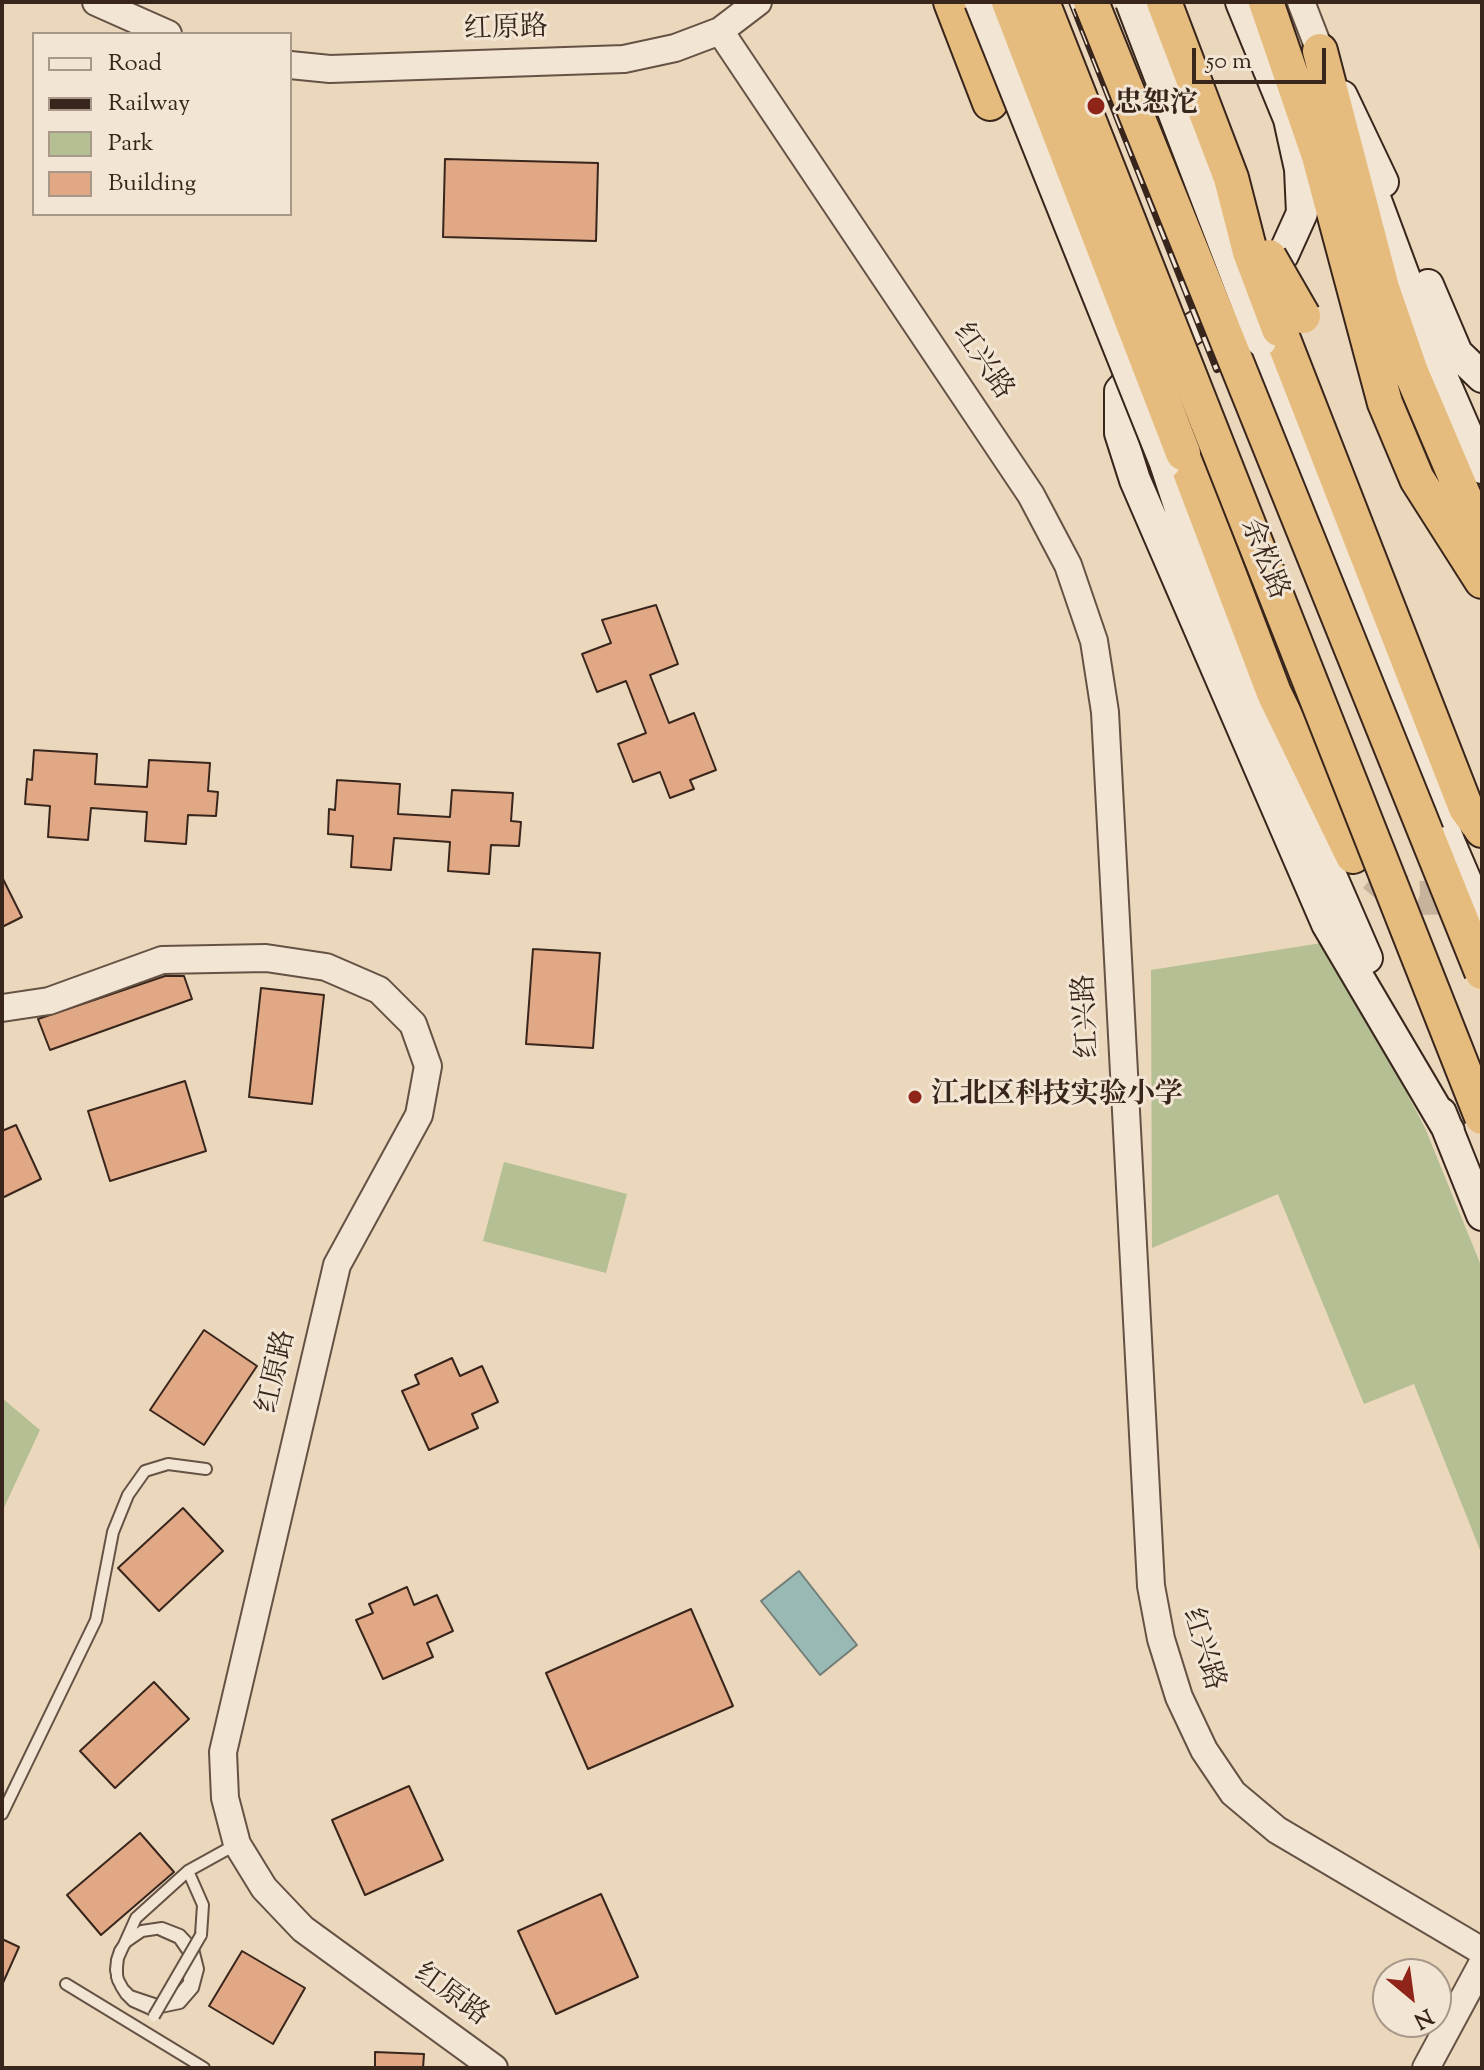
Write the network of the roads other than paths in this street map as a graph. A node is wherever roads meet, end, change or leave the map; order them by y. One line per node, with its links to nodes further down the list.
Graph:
1 (96, 2): 17 (street)
2 (751, 2): 16 (street)
3 (758, 2): 16 (street)
4 (951, 2): 21 (highway)
5 (964, 2): 21 (main road)
6 (980, 2): 24 (main road, 余松路, bridge)
7 (1001, 2): 18 (highway, bridge)
8 (1009, 2): 18 (highway, bridge)
9 (1042, 2): 34 (highway, 余松路, bridge)
10 (1091, 2): 32 (highway, 余松路, bridge)
11 (1131, 2): 22 (main road, bridge)
12 (1161, 2): 22 (highway, bridge)
13 (1241, 2): 31 (main road)
14 (1266, 2): 27 (highway)
15 (1301, 2): 19 (street)
16 (720, 31): 20 (street, 红原路); 41 (street, 红兴路)
17 (164, 32)
18 (1023, 39): 24 (highway, bridge)
19 (1320, 51): 23 (main road); 25 (main road); 26 (highway)
20 (292, 65)
21 (985, 88)
22 (1281, 329): 28 (highway); 30 (main road, bridge)
23 (1482, 377)
24 (1174, 458): 29 (highway); 31 (main road, 余松路)
25 (1482, 468)
26 (1482, 539)
27 (1482, 581)
28 (1482, 830)
29 (1353, 856)
30 (1482, 918)
31 (1338, 921): 35 (main road, 余松路)
32 (1482, 972)
33 (2, 1008): 38 (street, 红原路)
34 (1482, 1117)
35 (1482, 1215)
36 (206, 1469): 37 (lane)
37 (2, 1814)
38 (237, 1844): 39 (lane); 46 (street, 红原路)
39 (188, 1871): 40 (lane, bridge); 44 (lane, bridge)
40 (161, 1930)
41 (1482, 1951)
42 (1482, 1964): 47 (street)
43 (66, 1984): 44 (lane)
44 (146, 2033): 45 (lane)
45 (204, 2068)
46 (494, 2068)
47 (1426, 2068)

